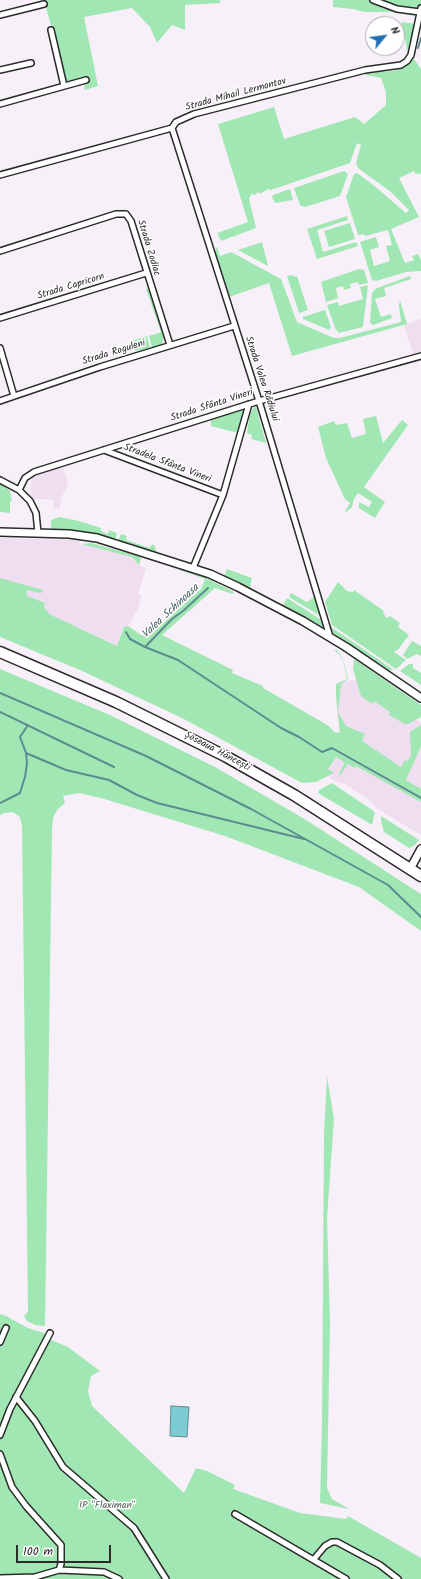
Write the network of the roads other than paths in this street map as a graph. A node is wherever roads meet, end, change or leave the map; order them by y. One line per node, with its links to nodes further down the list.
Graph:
1 (373, 0): 3 (street)
2 (44, 4): 4 (street)
3 (420, 10): 11 (street, Strada Mihail Lermontov)
4 (0, 15)
5 (51, 30): 9 (street)
6 (31, 63): 7 (street)
7 (0, 70)
8 (86, 80): 9 (street)
9 (64, 86): 10 (street)
10 (0, 104)
11 (172, 128): 12 (street, Strada Mihail Lermontov); 16 (street, Strada Valea Rădiului)
12 (0, 176)
13 (0, 251): 14 (street, Strada Zodiac)
14 (146, 273): 15 (street, Strada Capricorn); 17 (street, Strada Zodiac)
15 (0, 318)
16 (234, 326): 17 (street, Strada Roguleni); 22 (street, Strada Valea Rădiului)
17 (170, 345): 20 (street, Strada Roguleni)
18 (0, 348): 20 (street)
19 (421, 356): 22 (street, Strada Sfânta Vineri)
20 (14, 396): 21 (street, Strada Roguleni)
21 (0, 401)
22 (258, 401): 23 (street, Strada Sfânta Vineri); 31 (street, Strada Valea Rădiului)
23 (249, 404): 24 (street, Strada Sfânta Vineri); 27 (street, Strada Valea Rădiului)
24 (104, 450): 26 (street, Strada Sfânta Vineri); 27 (street, Stradela Sfânta Vineri)
25 (0, 480): 26 (street)
26 (19, 490): 29 (street)
27 (223, 495): 30 (street, Strada Valea Rădiului)
28 (0, 532): 29 (street)
29 (38, 533): 30 (street)
30 (193, 568): 31 (street)
31 (330, 637): 33 (street)
32 (0, 652): 35 (highway, Șoseaua Hâncești)
33 (421, 698)
34 (421, 849): 35 (street)
35 (410, 869): 36 (highway, Șoseaua Hâncești)
36 (421, 876)
37 (6, 1328): 39 (street)
38 (50, 1333): 40 (street)
39 (0, 1342)
40 (16, 1397): 41 (street); 48 (street)
41 (0, 1435)
42 (0, 1454): 45 (street)
43 (236, 1514): 44 (street)
44 (314, 1559): 49 (street); 50 (street)
45 (59, 1570): 46 (street); 47 (street)
46 (0, 1578)
47 (119, 1579)
48 (166, 1579)
49 (346, 1579)
50 (398, 1579)

